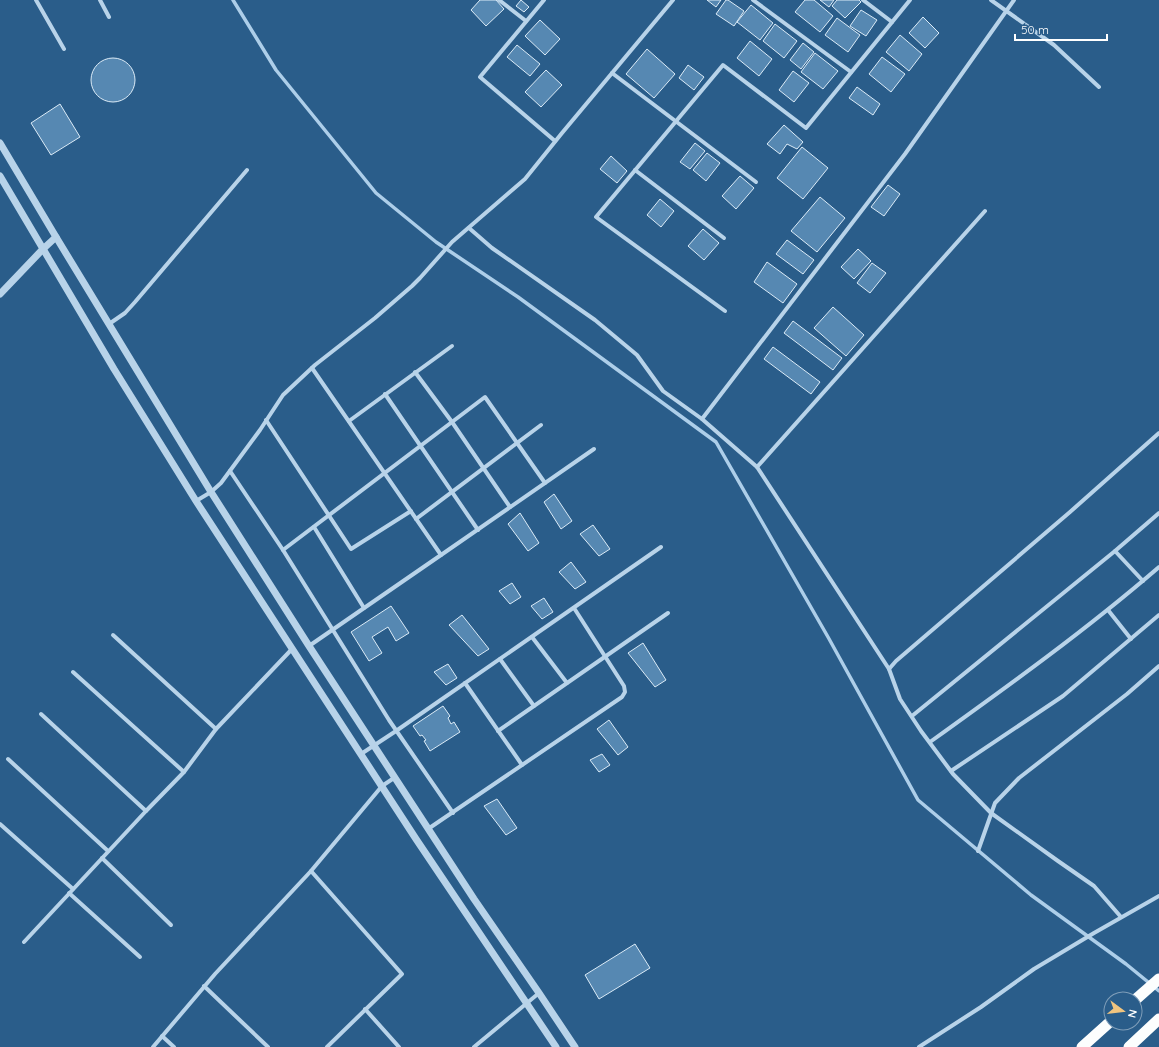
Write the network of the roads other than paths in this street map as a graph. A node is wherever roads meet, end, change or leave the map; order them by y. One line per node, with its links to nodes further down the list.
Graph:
1 (36, 0): 15 (street)
2 (100, 0): 12 (street)
3 (499, 0): 13 (street)
4 (544, 0): 13 (street)
5 (673, 0): 17 (street)
6 (753, 0): 16 (street)
7 (864, 0): 14 (street)
8 (910, 0): 14 (street)
9 (991, 0): 11 (street)
10 (1014, 0): 11 (street)
11 (1006, 10): 18 (street); 38 (street)
12 (109, 17)
13 (526, 22): 20 (street)
14 (892, 22): 16 (street)
15 (64, 49)
16 (851, 72): 19 (street)
17 (612, 73): 19 (street); 20 (street)
18 (1099, 87)
19 (676, 121): 23 (street); 25 (street)
20 (555, 141): 27 (street)
21 (0, 143): 28 (street)
22 (247, 170): 33 (street)
23 (635, 170): 29 (street); 32 (street)
24 (0, 176): 30 (street)
25 (756, 182)
26 (985, 211): 47 (street)
27 (469, 228): 35 (street); 38 (street)
28 (56, 237): 30 (street); 33 (street)
29 (724, 238)
30 (43, 249): 31 (street); 54 (street)
31 (0, 294)
32 (725, 311)
33 (109, 324): 53 (street)
34 (452, 346): 36 (street)
35 (312, 368): 39 (street); 40 (street)
36 (415, 372): 37 (street); 41 (street)
37 (385, 394): 40 (street); 45 (street)
38 (702, 419): 47 (street)
39 (266, 420): 49 (street); 58 (street)
40 (349, 421): 50 (street)
41 (452, 422): 44 (street); 45 (street); 48 (street)
42 (541, 425): 44 (street)
43 (1159, 433): 82 (street)
44 (517, 443): 48 (street); 51 (street)
45 (421, 445): 50 (street); 52 (street)
46 (594, 449): 51 (street)
47 (756, 467): 82 (street)
48 (483, 468): 52 (street); 55 (street)
49 (230, 472): 53 (street); 63 (street)
50 (384, 473): 56 (street); 58 (street)
51 (545, 483): 55 (street)
52 (452, 491): 59 (street); 61 (street)
53 (210, 492): 54 (street); 77 (street)
54 (196, 501): 78 (street)
55 (510, 507): 61 (street)
56 (410, 511): 58 (street); 59 (street)
57 (1159, 513): 64 (street)
58 (329, 515): 60 (street)
59 (416, 519): 65 (street)
60 (314, 527): 63 (street); 68 (street)
61 (478, 530): 65 (street)
62 (661, 547): 69 (street)
63 (283, 550): 73 (street)
64 (1115, 551): 67 (street); 88 (street)
65 (441, 555): 68 (street)
66 (1159, 567): 67 (street)
67 (1142, 581): 70 (street)
68 (364, 608): 73 (street)
69 (574, 608): 75 (street); 79 (street)
70 (1108, 610): 76 (street); 92 (street)
71 (668, 613): 79 (street)
72 (1159, 615): 76 (street)
73 (332, 630): 77 (street); 90 (street)
74 (113, 636): 89 (street)
75 (532, 637): 80 (street); 84 (street)
76 (1131, 639): 97 (street)
77 (308, 646): 93 (street)
78 (292, 649): 89 (street); 94 (street)
79 (605, 656): 84 (street); 96 (street)
80 (500, 659): 85 (street); 86 (street)
81 (1159, 666): 103 (street)
82 (889, 669): 88 (street)
83 (73, 672): 98 (street)
84 (566, 683): 86 (street)
85 (465, 684): 90 (street); 91 (street)
86 (534, 706): 91 (street)
87 (41, 714): 101 (street)
88 (912, 716): 92 (street)
89 (216, 729): 98 (street)
90 (396, 731): 93 (street); 102 (street)
91 (498, 731): 96 (street)
92 (930, 742): 97 (street)
93 (374, 745): 94 (street); 99 (street)
94 (361, 754): 100 (street)
95 (8, 759): 106 (street)
96 (522, 765): 102 (street)
97 (951, 771): 103 (street)
98 (184, 772): 101 (street)
99 (394, 778): 100 (street); 105 (street)
100 (382, 786): 109 (street); 121 (street)
101 (146, 811): 106 (street)
102 (453, 813): 105 (street)
103 (992, 813): 107 (street); 113 (street)
104 (0, 824): 110 (street)
105 (428, 829): 119 (street)
106 (108, 851): 108 (street)
107 (978, 851)
108 (102, 858): 110 (street); 114 (street)
109 (312, 871): 118 (street); 122 (street)
110 (73, 889): 111 (street)
111 (69, 893): 115 (street); 116 (street)
112 (1159, 896): 113 (street)
113 (1121, 917): 134 (street)
114 (172, 925)
115 (24, 942)
116 (140, 957)
117 (1159, 979): 120 (highway)
118 (204, 986): 125 (street); 128 (street)
119 (540, 993): 121 (street); 133 (street)
120 (1143, 993)
121 (526, 1004): 131 (street); 132 (street)
122 (365, 1009): 129 (street); 130 (street)
123 (1159, 1019): 136 (highway)
124 (1103, 1028): 135 (highway)
125 (162, 1036): 126 (street); 127 (street)
126 (153, 1047)
127 (174, 1047)
128 (268, 1047)
129 (327, 1047)
130 (398, 1047)
131 (474, 1047)
132 (556, 1047)
133 (575, 1047)
134 (919, 1047)
135 (1082, 1047)
136 (1129, 1047)

